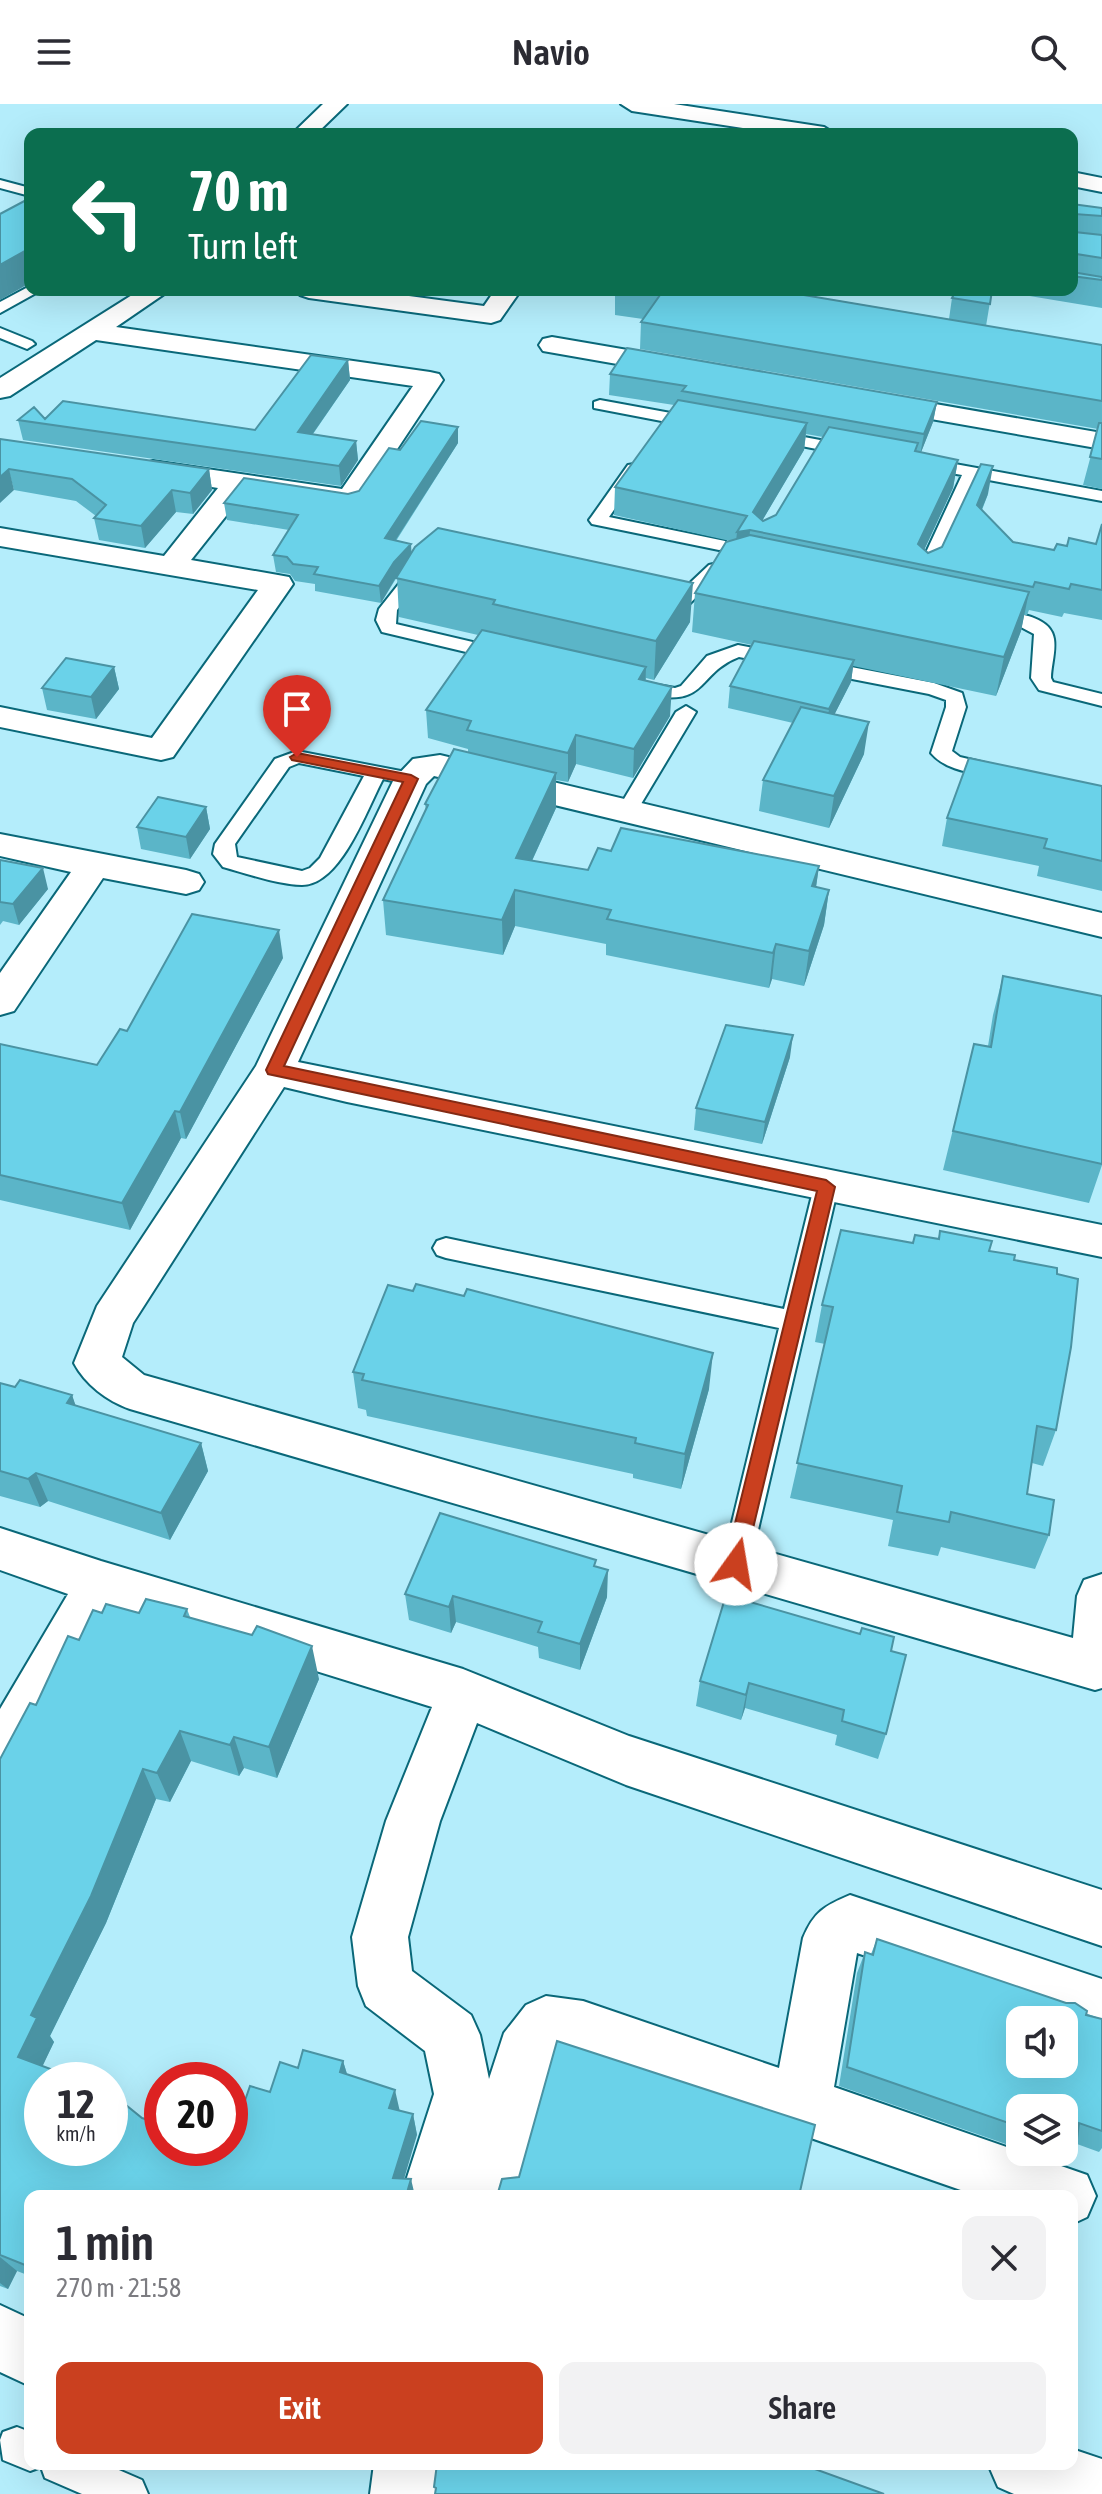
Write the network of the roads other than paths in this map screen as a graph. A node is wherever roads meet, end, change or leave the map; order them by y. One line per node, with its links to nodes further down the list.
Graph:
1 (336, 104): 3 (street)
2 (632, 104): 4 (street)
3 (310, 128)
4 (786, 128)
5 (1078, 180): 7 (street)
6 (0, 184): 8 (lane)
7 (1102, 185)
8 (24, 190)
9 (24, 294): 14 (lane)
10 (103, 296): 17 (street)
11 (148, 296): 15 (street)
12 (352, 296): 13 (street)
13 (507, 296)
14 (0, 308)
15 (93, 332): 21 (street); 32 (street)
16 (0, 333): 17 (lane)
17 (27, 344): 19 (street)
18 (552, 345): 20 (street)
19 (0, 361)
20 (709, 372)
21 (0, 390)
22 (851, 397): 26 (street)
23 (600, 405): 24 (lane)
24 (716, 426)
25 (760, 434): 27 (lane)
26 (1102, 441)
27 (865, 453)
28 (644, 456): 35 (lane)
29 (911, 461): 31 (lane)
30 (134, 467): 32 (street)
31 (972, 473): 33 (lane); 39 (lane)
32 (238, 482): 37 (street)
33 (1102, 496)
34 (0, 537): 37 (street)
35 (719, 545)
36 (435, 559): 42 (lane)
37 (171, 566): 46 (street)
38 (747, 566): 40 (lane)
39 (925, 574)
40 (647, 602)
41 (970, 611): 44 (lane)
42 (522, 660)
43 (628, 685): 47 (lane)
44 (1102, 700)
45 (686, 712): 49 (lane)
46 (0, 717)
47 (1013, 775)
48 (393, 776): 48 (lane); 49 (street); 55 (street)
49 (628, 809): 53 (street)
50 (0, 845): 51 (street)
51 (94, 865): 52 (street); 54 (street)
52 (186, 882)
53 (1102, 925)
54 (0, 1002)
55 (274, 1070): 56 (street); 61 (street)
56 (826, 1187): 57 (street); 59 (lane)
57 (1102, 1241)
58 (446, 1248): 59 (lane)
59 (793, 1321): 61 (lane)
60 (0, 1549): 62 (street)
61 (736, 1564): 63 (street)
62 (101, 1583): 64 (street); 65 (street)
63 (1102, 1596)
64 (463, 1693): 66 (street); 69 (street)
65 (0, 1758)
66 (1102, 1918)
67 (1102, 2008): 68 (street)
68 (801, 2107): 70 (street); 71 (street)
69 (433, 2190)
70 (489, 2190)
71 (1048, 2190)
72 (1078, 2200): 73 (street)
73 (1102, 2208)
74 (0, 2337): 75 (street)
75 (24, 2351)
76 (73, 2470): 80 (lane)
77 (406, 2470): 81 (street)
78 (1038, 2470): 79 (street)
79 (1102, 2492)
80 (128, 2494)
81 (403, 2494)

